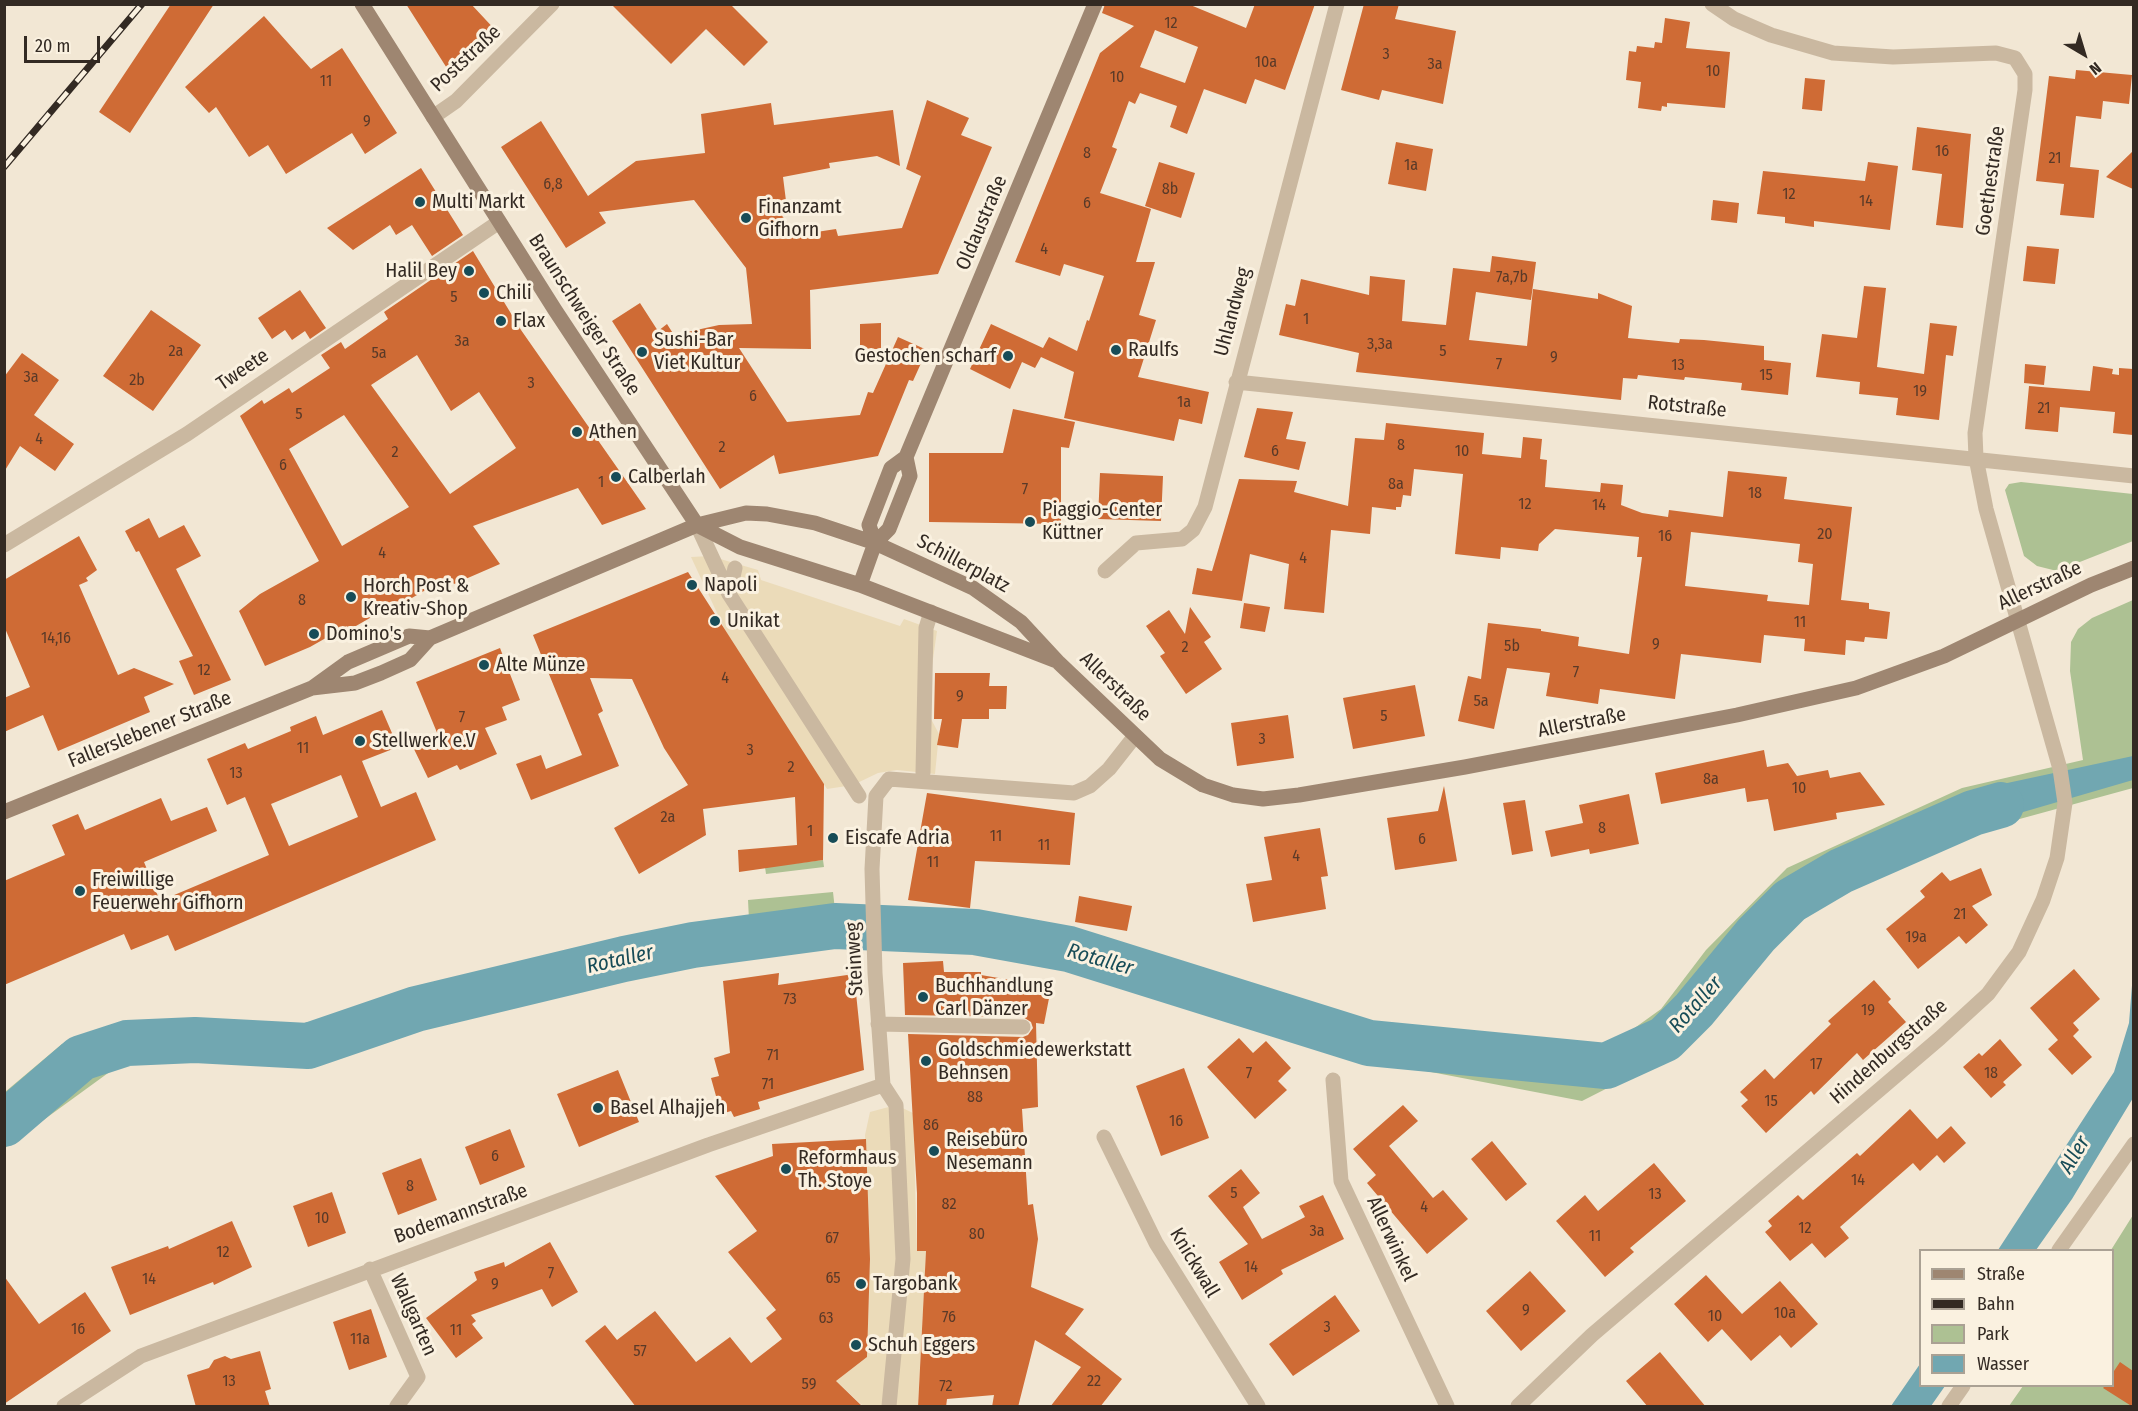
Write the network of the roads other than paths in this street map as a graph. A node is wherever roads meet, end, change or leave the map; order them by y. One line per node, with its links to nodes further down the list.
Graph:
1 (362, 4): 6 (street, Braunschweiger Straße)
2 (552, 4): 6 (street, Poststraße)
3 (1095, 4): 12 (street, Oldaustraße)
4 (1336, 4): 8 (street, Uhlandweg)
5 (1712, 4): 9 (street, Goethestraße)
6 (433, 117): 7 (street, Braunschweiger Straße)
7 (499, 222): 11 (street, Braunschweiger Straße); 13 (street, Tweete)
8 (1236, 381): 9 (street, Rotstraße); 16 (street, Uhlandweg)
9 (1976, 458): 10 (street, Rotstraße); 20 (street, Goethestraße)
10 (2133, 476)
11 (697, 525): 12 (street, Schillerplatz); 17 (street); 18 (street); 21 (street, Fallerslebener Straße)
12 (875, 543): 17 (street, Oldaustraße); 22 (street, Schillerplatz)
13 (4, 545)
14 (735, 568): 18 (street)
15 (2133, 568): 20 (street, Allerstraße)
16 (1105, 571)
17 (860, 585): 19 (street)
18 (729, 594): 26 (street)
19 (931, 612): 22 (street); 25 (street)
20 (2019, 619): 24 (street, Allerstraße); 42 (street, Hindenburgstraße)
21 (430, 638): 23 (street, Fallerslebener Straße); 23 (street, Fallerslebener Straße)
22 (1059, 663): 24 (street, Allerstraße)
23 (312, 688): 27 (street, Fallerslebener Straße)
24 (1135, 736): 28 (street, Steinweg)
25 (923, 773)
26 (860, 796)
27 (4, 812)
28 (878, 1024): 29 (street); 31 (street, Steinweg)
29 (1023, 1027)
30 (1333, 1080): 41 (street, Allerwinkel)
31 (883, 1085): 35 (street, Bodemannstraße); 39 (street, Steinweg)
32 (1104, 1137): 40 (street, Knickwall)
33 (2133, 1144): 34 (street)
34 (2060, 1249)
35 (370, 1269): 37 (street, Bodemannstraße); 38 (street, Wallgarten)
36 (1962, 1387): 43 (street)
37 (64, 1407)
38 (397, 1407)
39 (889, 1407)
40 (1258, 1407)
41 (1447, 1407)
42 (1518, 1407)
43 (1949, 1407)

